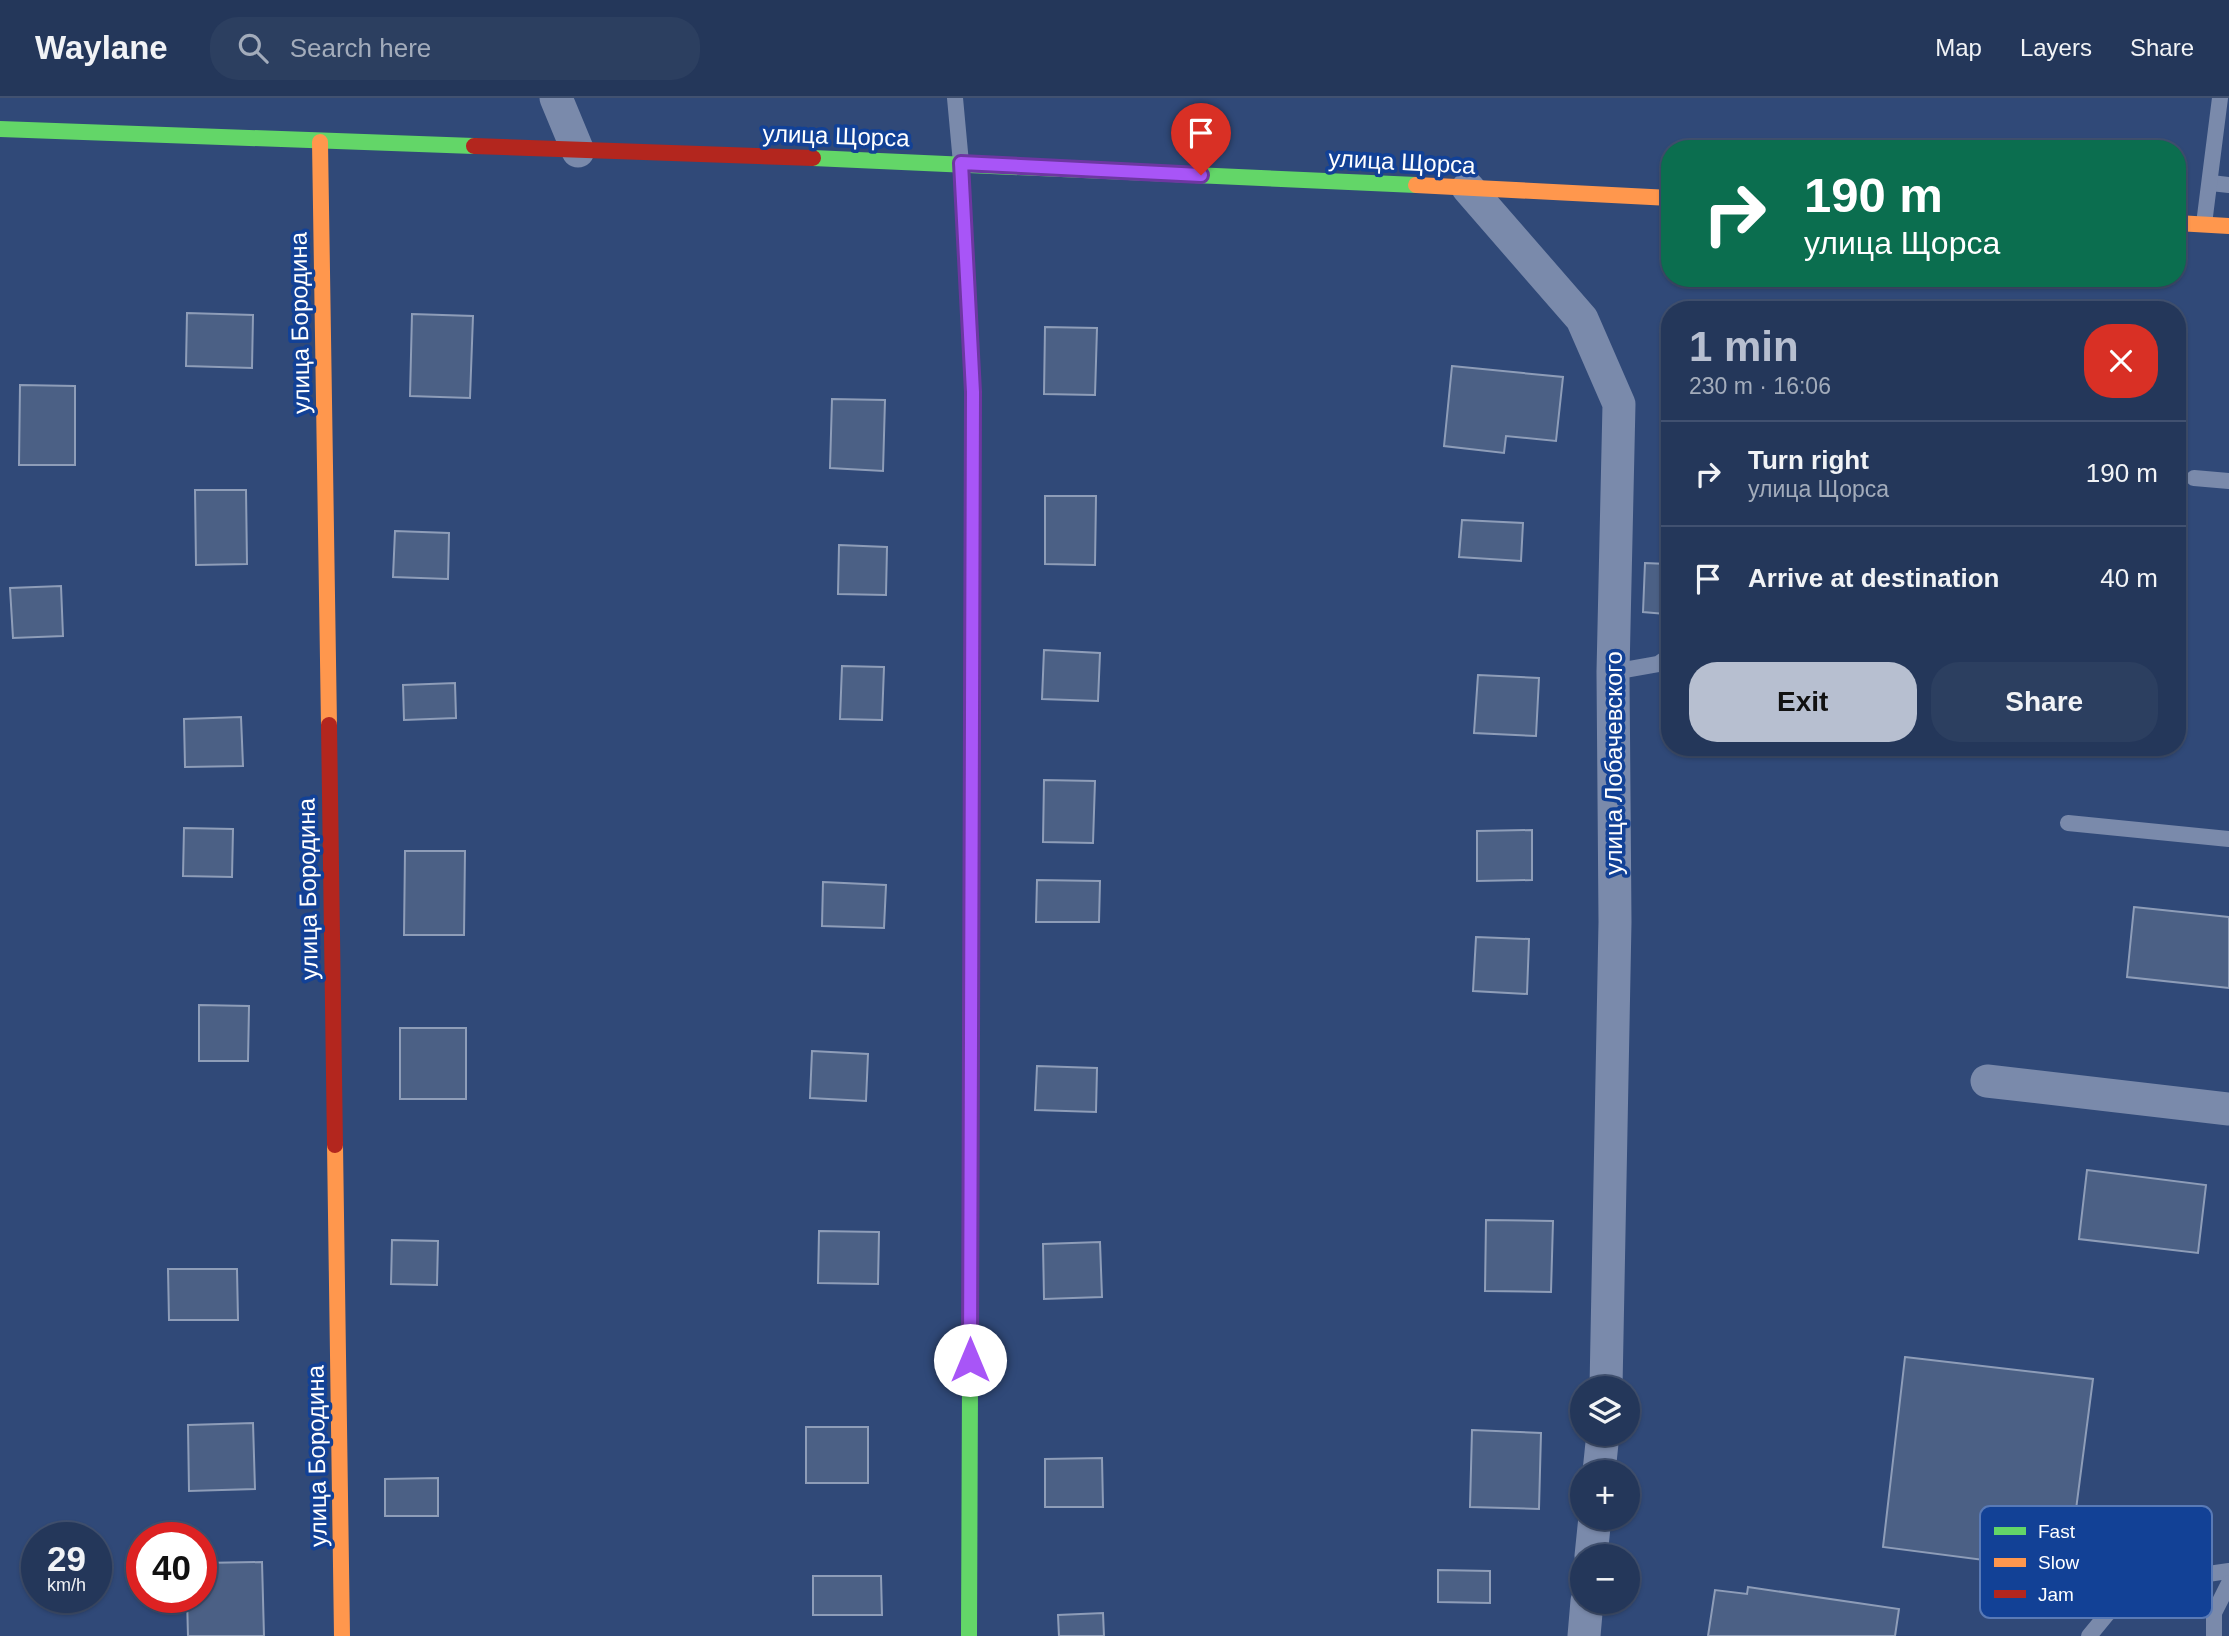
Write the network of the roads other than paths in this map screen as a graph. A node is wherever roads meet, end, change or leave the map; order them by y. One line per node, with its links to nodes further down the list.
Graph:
1 (556, 98): 6 (street)
2 (955, 98): 7 (lane)
3 (2220, 98): 8 (lane)
4 (0, 129): 5 (street, улица Щорса)
5 (320, 142): 6 (street, улица Щорса); 27 (street, улица Бородина)
6 (578, 151): 7 (street, улица Щорса)
7 (961, 163): 10 (street, улица Щорса); 28 (street)
8 (2211, 183): 9 (lane); 13 (lane)
9 (2229, 185)
10 (1468, 188): 11 (street, улица Щорса); 18 (street, улица Лобачевского)
11 (1661, 198)
12 (2186, 223): 13 (street)
13 (2204, 224): 14 (street)
14 (2229, 226)
15 (2194, 478): 16 (lane)
16 (2229, 481)
17 (1661, 662): 18 (lane)
18 (1613, 672): 23 (street, улица Лобачевского)
19 (2067, 823): 20 (lane)
20 (2229, 839)
21 (1987, 1081): 22 (street)
22 (2229, 1109)
23 (1606, 1376)
24 (2229, 1583): 31 (lane)
25 (1586, 1614): 29 (street)
26 (2104, 1618): 30 (lane)
27 (342, 1636)
28 (969, 1636)
29 (1584, 1636)
30 (2089, 1636)
31 (2214, 1636)

